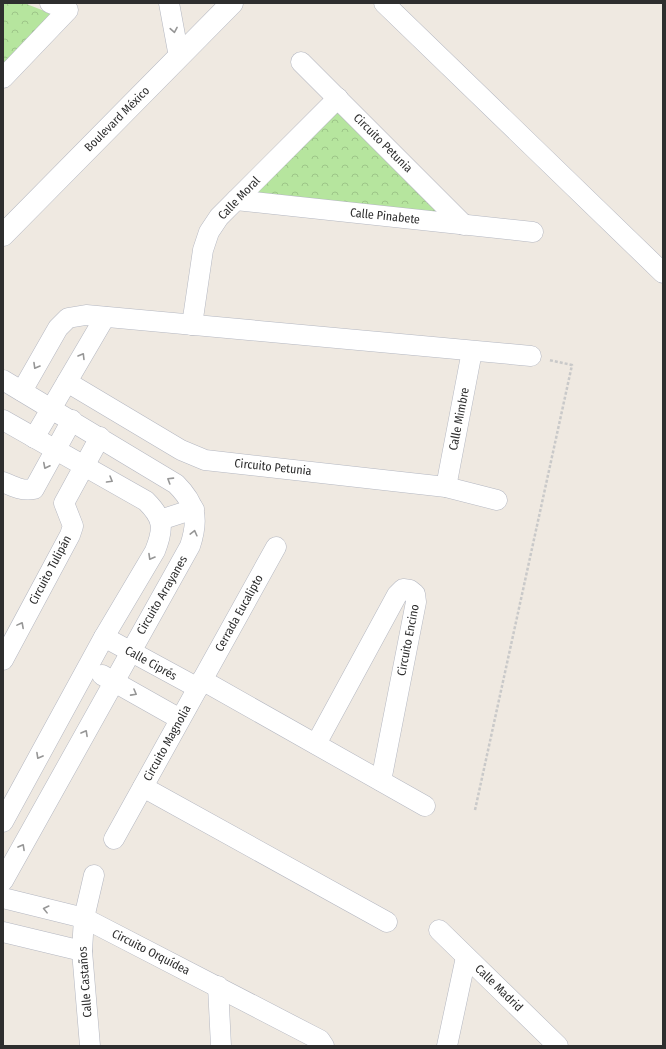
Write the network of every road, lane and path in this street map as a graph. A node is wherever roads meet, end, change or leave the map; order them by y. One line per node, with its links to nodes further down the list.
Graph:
1 (50, 3): 7 (street)
2 (169, 3): 5 (street, one-way to 5)
3 (232, 3): 5 (main road, Boulevard México)
4 (384, 3): 13 (street)
5 (178, 57): 12 (main road, Boulevard México)
6 (301, 62): 8 (street, Circuito Petunia)
7 (3, 78)
8 (338, 98): 9 (street, Calle Moral); 10 (street, Circuito Petunia)
9 (236, 200): 10 (street, Calle Pinabete); 15 (street, Calle Moral)
10 (464, 225): 11 (street, Calle Pinabete)
11 (533, 232)
12 (3, 235)
13 (663, 272)
14 (105, 317): 15 (street); 20 (street, one-way to 14); 21 (street, one-way to 21)
15 (192, 325): 16 (street)
16 (472, 351): 17 (street); 30 (street, Calle Mimbre)
17 (531, 356)
18 (572, 365): 46 (path)
19 (3, 380): 21 (street, Circuito Arrayanes)
20 (67, 382): 22 (street); 30 (street, Circuito Petunia)
21 (22, 391): 22 (street, Circuito Arrayanes)
22 (51, 409): 24 (street, Circuito Arrayanes); 26 (street)
23 (3, 420): 26 (street)
24 (72, 420): 25 (street, Circuito Arrayanes); 27 (street)
25 (100, 437): 28 (street, Circuito Tulipán); 32 (street, Circuito Arrayanes, one-way to 25)
26 (34, 438): 27 (street)
27 (55, 449): 28 (street); 29 (street, one-way to 29)
28 (84, 465): 33 (street, one-way to 33); 37 (street, Circuito Tulipán, one-way to 28)
29 (3, 482)
30 (446, 486): 31 (street, Circuito Petunia)
31 (497, 500)
32 (194, 509): 33 (street); 36 (street, Circuito Arrayanes, one-way to 32)
33 (160, 520): 35 (street, one-way to 35)
34 (276, 547): 40 (street, Cerrada Eucalipto)
35 (104, 637): 36 (street, Calle Ciprés); 38 (street)
36 (130, 651): 39 (street, Circuito Arrayanes); 40 (street, Calle Ciprés)
37 (3, 660)
38 (88, 668): 39 (street); 47 (street, one-way to 47)
39 (113, 682): 41 (street, one-way to 41); 50 (street, Circuito Arrayanes, one-way to 39)
40 (200, 684): 41 (street, Circuito Magnolia); 42 (street)
41 (180, 719): 44 (street, Circuito Magnolia)
42 (316, 744): 43 (street); 43 (street, Circuito Encino)
43 (381, 781): 45 (street)
44 (143, 787): 48 (street); 53 (street, Circuito Magnolia)
45 (426, 806)
46 (475, 810)
47 (3, 822)
48 (114, 839)
49 (94, 875): 52 (street)
50 (3, 881)
51 (3, 898): 52 (street, Circuito Orquídea, one-way to 51)
52 (84, 918): 56 (street, Calle Castaños); 58 (street, Circuito Orquídea)
53 (387, 922)
54 (439, 930): 57 (street, Calle Madrid)
55 (3, 932): 56 (street)
56 (82, 951): 59 (street, Calle Castaños)
57 (466, 956): 62 (street); 63 (street, Calle Madrid)
58 (218, 986): 60 (street); 61 (street, Circuito Orquídea)
59 (90, 1046)
60 (221, 1046)
61 (324, 1046)
62 (447, 1046)
63 (558, 1046)

